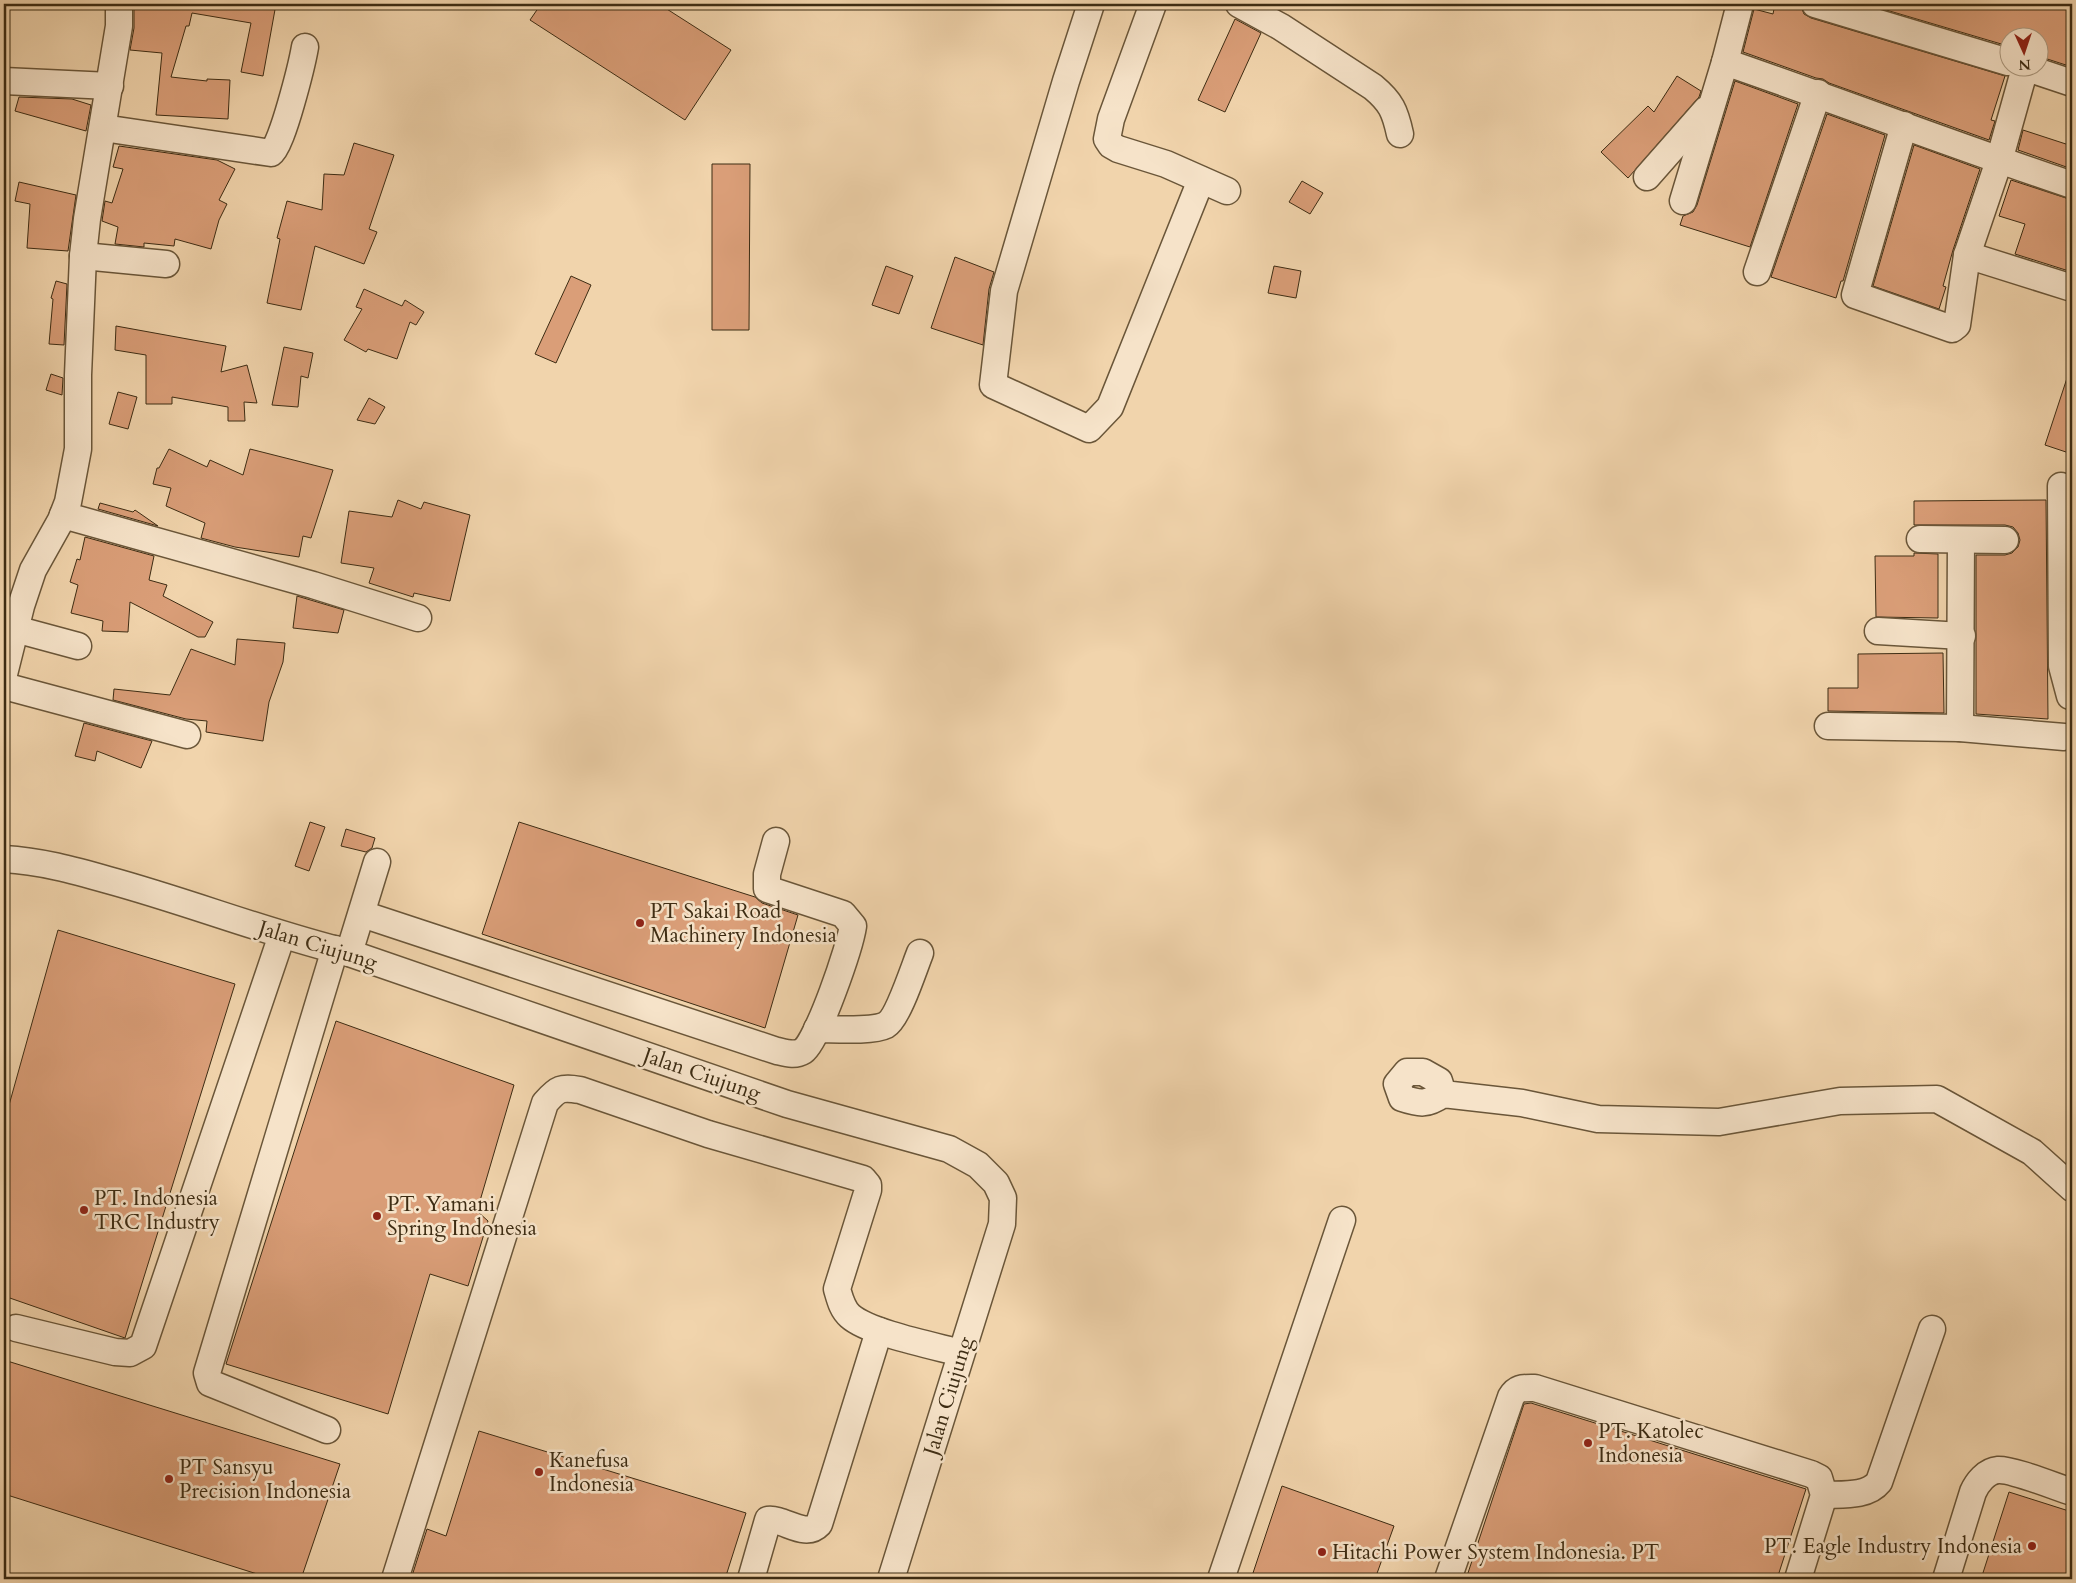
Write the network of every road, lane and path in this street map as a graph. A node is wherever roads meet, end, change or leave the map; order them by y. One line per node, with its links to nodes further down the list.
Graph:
1 (119, 4): 14 (street)
2 (1090, 4): 22 (street)
3 (1153, 4): 22 (street)
4 (1239, 4): 19 (street)
5 (1740, 4): 9 (street)
6 (1815, 4): 8 (street)
7 (305, 47): 18 (street)
8 (1998, 59)
9 (1725, 62): 15 (street); 16 (street)
10 (2048, 75): 13 (street)
11 (2023, 78): 20 (street)
12 (4, 81): 14 (street)
13 (2072, 83)
14 (110, 86): 18 (street)
15 (1818, 93): 17 (street); 29 (street)
16 (1711, 105): 21 (street); 25 (street)
17 (1904, 125): 20 (street); 26 (street)
18 (103, 128): 27 (street)
19 (1400, 134)
20 (1999, 161): 23 (street); 26 (street)
21 (1647, 177)
22 (1201, 180): 24 (street)
23 (2072, 185)
24 (1227, 192)
25 (1683, 202)
26 (1967, 255): 30 (street)
27 (83, 256): 28 (street); 32 (street)
28 (166, 264)
29 (1757, 272)
30 (2072, 288)
31 (2061, 486): 43 (street)
32 (63, 515): 36 (street); 37 (street)
33 (1920, 540): 34 (street)
34 (1962, 540): 35 (street); 39 (street)
35 (2005, 540)
36 (418, 618)
37 (15, 629): 40 (street); 41 (street)
38 (1878, 631): 39 (street)
39 (1962, 636): 45 (street)
40 (78, 646)
41 (4, 674)
42 (4, 686): 46 (street)
43 (2071, 693): 47 (street)
44 (1828, 726): 45 (street)
45 (1960, 728): 47 (street)
46 (187, 735)
47 (2068, 738)
48 (776, 841): 55 (street)
49 (4, 859): 52 (street, Jalan Ciujung)
50 (376, 862): 51 (street)
51 (362, 914): 53 (street); 55 (street)
52 (282, 935): 53 (street, Jalan Ciujung); 59 (street)
53 (342, 951): 62 (street, Jalan Ciujung); 63 (street)
54 (920, 953): 55 (street)
55 (817, 1029)
56 (1443, 1094): 57 (street)
57 (2072, 1188)
58 (1342, 1220): 69 (street)
59 (16, 1328)
60 (1932, 1329): 65 (street)
61 (880, 1331): 62 (street); 66 (street); 67 (street)
62 (961, 1353): 68 (street, Jalan Ciujung)
63 (327, 1430)
64 (2072, 1492): 72 (street)
65 (1824, 1495): 70 (street); 71 (street)
66 (395, 1579)
67 (752, 1579)
68 (891, 1579)
69 (1221, 1579)
70 (1448, 1579)
71 (1798, 1579)
72 (1946, 1579)

